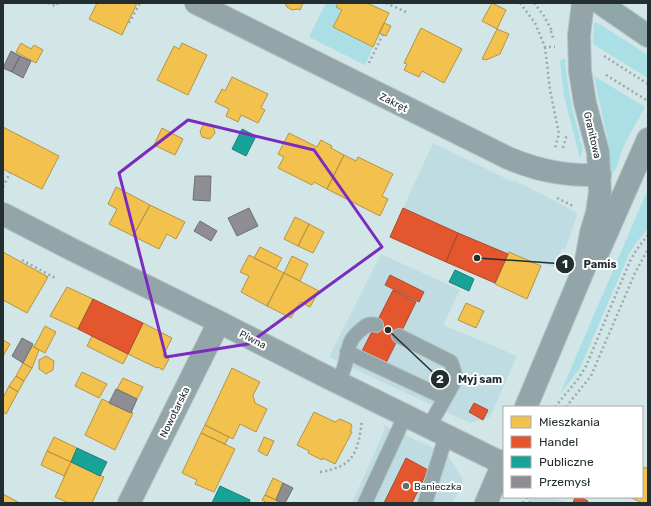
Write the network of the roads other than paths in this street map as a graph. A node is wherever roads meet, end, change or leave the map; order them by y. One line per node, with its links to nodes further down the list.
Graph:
1 (196, 3): 6 (street, Zakręt)
2 (583, 3): 6 (street, Granitowa)
3 (600, 3): 4 (main road)
4 (648, 36)
5 (648, 139): 8 (street, Granitowa)
6 (600, 175): 8 (street, Granitowa)
7 (3, 214): 9 (street, Piwna)
8 (585, 266): 15 (street, Granitowa)
9 (219, 322): 13 (street, Piwna); 20 (street, Nowotarska)
10 (376, 324): 12 (lane)
11 (399, 336): 14 (lane)
12 (347, 352): 13 (lane); 14 (lane)
13 (337, 382): 16 (street, Piwna)
14 (445, 398): 17 (lane)
15 (526, 406)
16 (405, 416): 17 (street, Piwna); 21 (lane)
17 (437, 432): 18 (street, Piwna); 22 (lane)
18 (503, 462)
19 (503, 464): 23 (street)
20 (129, 503)
21 (365, 503)
22 (425, 503)
23 (486, 503)

